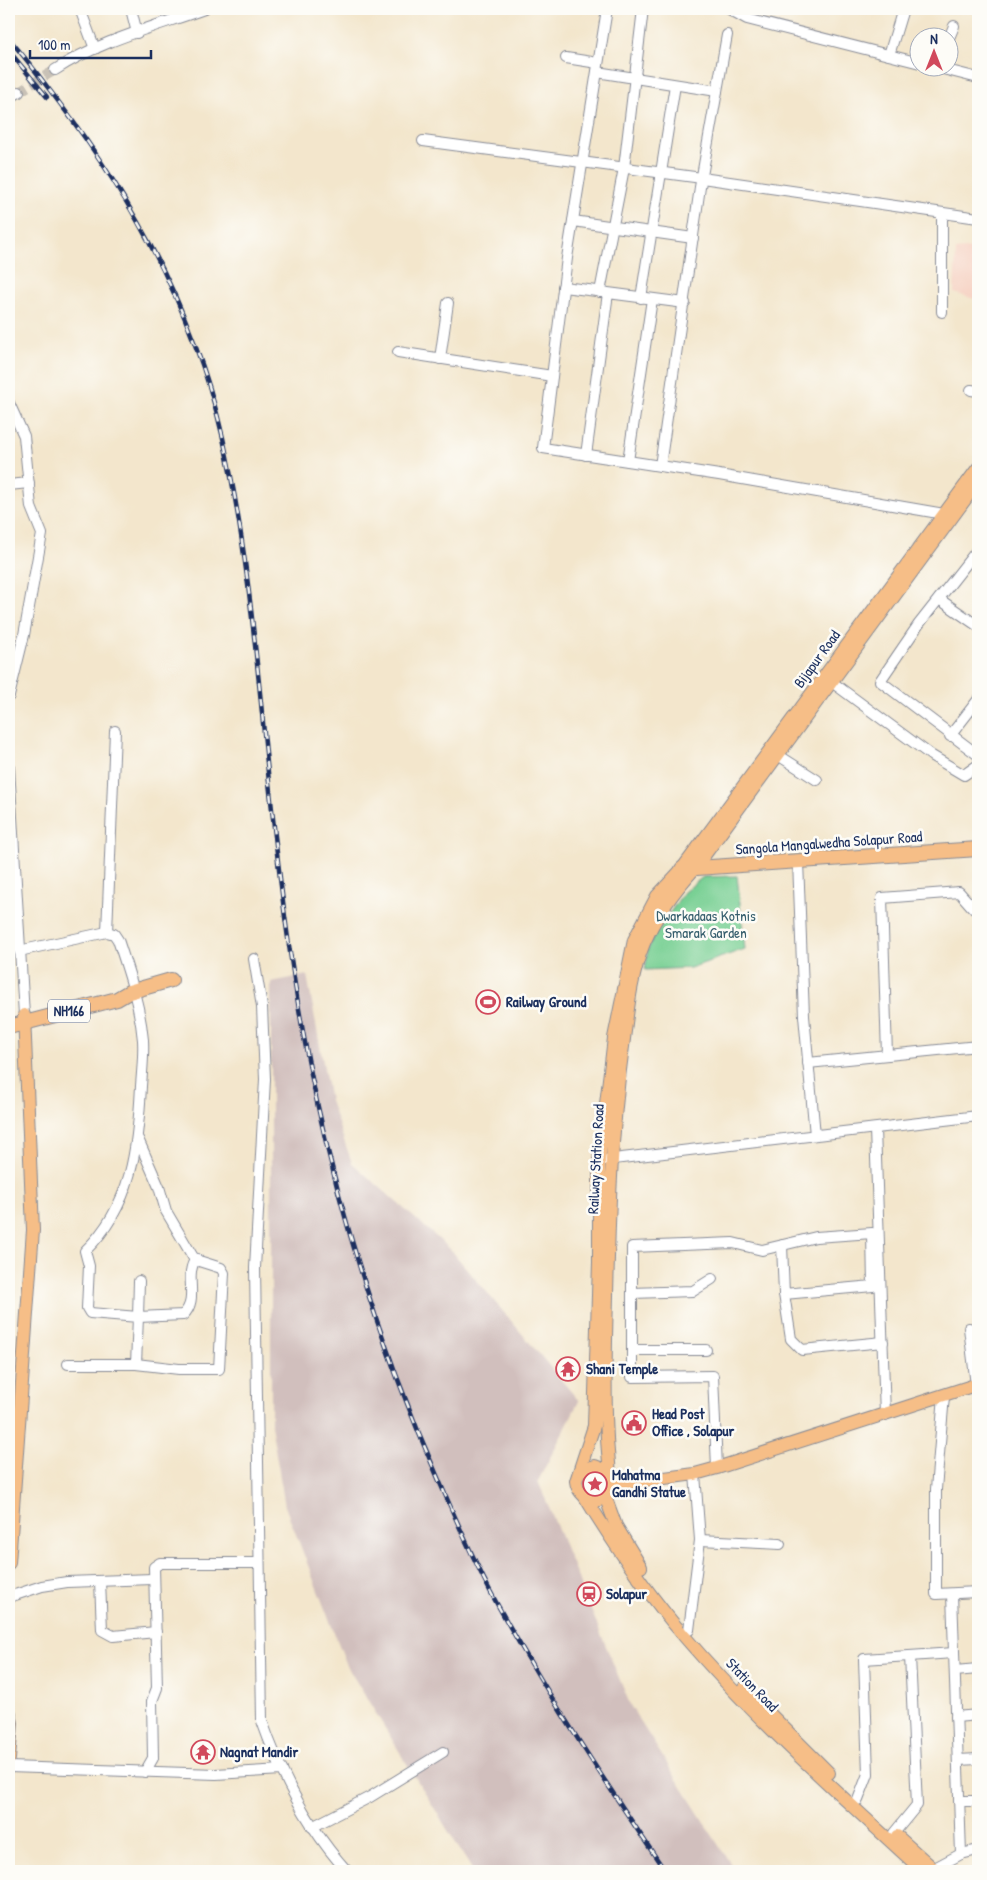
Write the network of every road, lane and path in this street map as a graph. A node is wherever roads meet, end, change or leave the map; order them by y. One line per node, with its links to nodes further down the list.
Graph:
1 (80, 9): 10 (street)
2 (131, 9): 8 (street)
3 (204, 9): 8 (street)
4 (607, 9): 14 (street)
5 (643, 9): 17 (street)
6 (730, 9): 11 (street)
7 (904, 9): 11 (street)
8 (137, 33): 10 (street)
9 (727, 35): 20 (street)
10 (95, 49): 15 (street)
11 (889, 55): 13 (street)
12 (566, 58): 14 (street)
13 (910, 60)
14 (597, 67): 17 (street); 22 (street)
15 (55, 70)
16 (960, 73): 18 (street)
17 (634, 78): 19 (street); 23 (street)
18 (978, 78)
19 (675, 85): 20 (street); 24 (street)
20 (717, 92): 25 (street)
21 (423, 142): 22 (street)
22 (582, 162): 23 (street); 28 (street)
23 (624, 168): 24 (street); 29 (street)
24 (661, 173): 25 (street); 30 (street)
25 (702, 178): 26 (street); 31 (street)
26 (942, 213): 27 (street); 38 (street)
27 (978, 218)
28 (573, 221): 29 (street); 32 (street)
29 (611, 226): 30 (street); 33 (street)
30 (652, 232): 31 (street); 34 (street)
31 (693, 238): 37 (street)
32 (563, 288): 33 (street); 41 (street)
33 (604, 292): 34 (street); 43 (street)
34 (641, 298): 35 (street)
35 (652, 299): 37 (street); 44 (street)
36 (448, 302): 40 (street)
37 (685, 303): 45 (street)
38 (942, 312)
39 (398, 352): 40 (street)
40 (440, 359): 41 (street)
41 (552, 376): 43 (street)
42 (9, 403): 48 (street)
43 (586, 455): 44 (street)
44 (628, 461): 45 (street)
45 (660, 466): 50 (street)
46 (978, 468): 50 (main road, Bijapur Road)
47 (978, 482): 54 (main road)
48 (28, 483): 49 (street); 55 (street)
49 (9, 485)
50 (944, 514): 54 (main road, Bijapur Road)
51 (978, 549): 52 (street)
52 (939, 600): 53 (street); 58 (street)
53 (978, 626)
54 (828, 679): 59 (main road); 61 (street); 67 (main road, Bijapur Road)
55 (9, 696)
56 (978, 700): 58 (street)
57 (115, 731): 70 (street)
58 (950, 736): 60 (street)
59 (778, 755): 63 (street); 67 (main road)
60 (978, 755)
61 (978, 765)
62 (9, 767): 64 (street)
63 (817, 780)
64 (10, 839): 68 (street)
65 (978, 849): 66 (highway, Sangola Mangalwedha Solapur Road)
66 (798, 861): 67 (highway, Sangola Mangalwedha Solapur Road); 80 (street)
67 (688, 869): 85 (main road, Railway Station Road)
68 (13, 890): 71 (street)
69 (978, 909): 79 (street)
70 (107, 932): 71 (street); 74 (street)
71 (19, 951): 76 (street)
72 (254, 959): 113 (street)
73 (172, 980): 74 (highway, NH166)
74 (131, 992): 76 (highway, NH166); 84 (street)
75 (9, 1018): 76 (highway, NH166)
76 (24, 1019): 77 (highway, NH166); 102 (main road)
77 (9, 1026)
78 (978, 1046): 79 (street)
79 (887, 1055): 80 (street)
80 (808, 1063): 83 (street)
81 (978, 1116): 82 (street)
82 (875, 1129): 83 (street); 94 (street)
83 (815, 1135): 85 (street)
84 (138, 1139): 87 (street); 92 (street)
85 (605, 1160): 104 (main road, Railway Station Road); 105 (main road, Railway Station Road)
86 (782, 1245): 90 (street); 91 (street); 91 (street)
87 (196, 1259): 92 (street); 98 (street)
88 (712, 1279): 90 (street)
89 (139, 1281): 92 (street)
90 (632, 1293): 95 (street)
91 (784, 1294): 94 (street)
92 (138, 1317): 98 (street)
93 (969, 1328): 99 (street)
94 (883, 1342): 101 (street)
95 (632, 1350): 96 (street); 103 (street)
96 (706, 1350)
97 (68, 1364): 98 (street)
98 (136, 1364)
99 (977, 1385): 100 (main road)
100 (944, 1396): 101 (main road); 117 (street)
101 (885, 1415): 103 (main road)
102 (13, 1452): 109 (main road)
103 (718, 1468): 106 (main road)
104 (582, 1470): 105 (main road); 108 (main road)
105 (608, 1471): 107 (main road)
106 (695, 1474): 107 (main road); 110 (street)
107 (608, 1490): 108 (main road); 119 (main road, Station Road)
108 (585, 1498): 143 (main road, Station Road)
109 (10, 1535): 112 (main road)
110 (700, 1540): 111 (street); 119 (street)
111 (780, 1544)
112 (9, 1563)
113 (259, 1564): 114 (street); 133 (street)
114 (153, 1579): 115 (street); 120 (street)
115 (100, 1581): 118 (street); 120 (street)
116 (978, 1592): 117 (street)
117 (952, 1594): 121 (street)
118 (9, 1597)
119 (689, 1630): 135 (main road, Station Road)
120 (156, 1632): 134 (street)
121 (954, 1653): 122 (street); 124 (street)
122 (910, 1656): 135 (street); 139 (street)
123 (978, 1669): 124 (street)
124 (955, 1671): 126 (street)
125 (9, 1710): 129 (main road)
126 (956, 1716): 127 (street); 131 (street)
127 (978, 1716)
128 (443, 1752): 138 (street)
129 (9, 1759)
130 (978, 1759): 131 (street)
131 (958, 1760): 136 (street)
132 (9, 1767): 134 (street)
133 (282, 1770): 134 (street); 138 (street)
134 (145, 1772)
135 (858, 1800): 139 (main road, Station Road)
136 (959, 1801): 137 (street); 141 (street)
137 (978, 1801)
138 (312, 1827): 142 (street)
139 (894, 1833): 143 (main road, Station Road)
140 (978, 1850): 141 (street)
141 (961, 1854): 143 (street)
142 (347, 1871)
143 (930, 1871)

